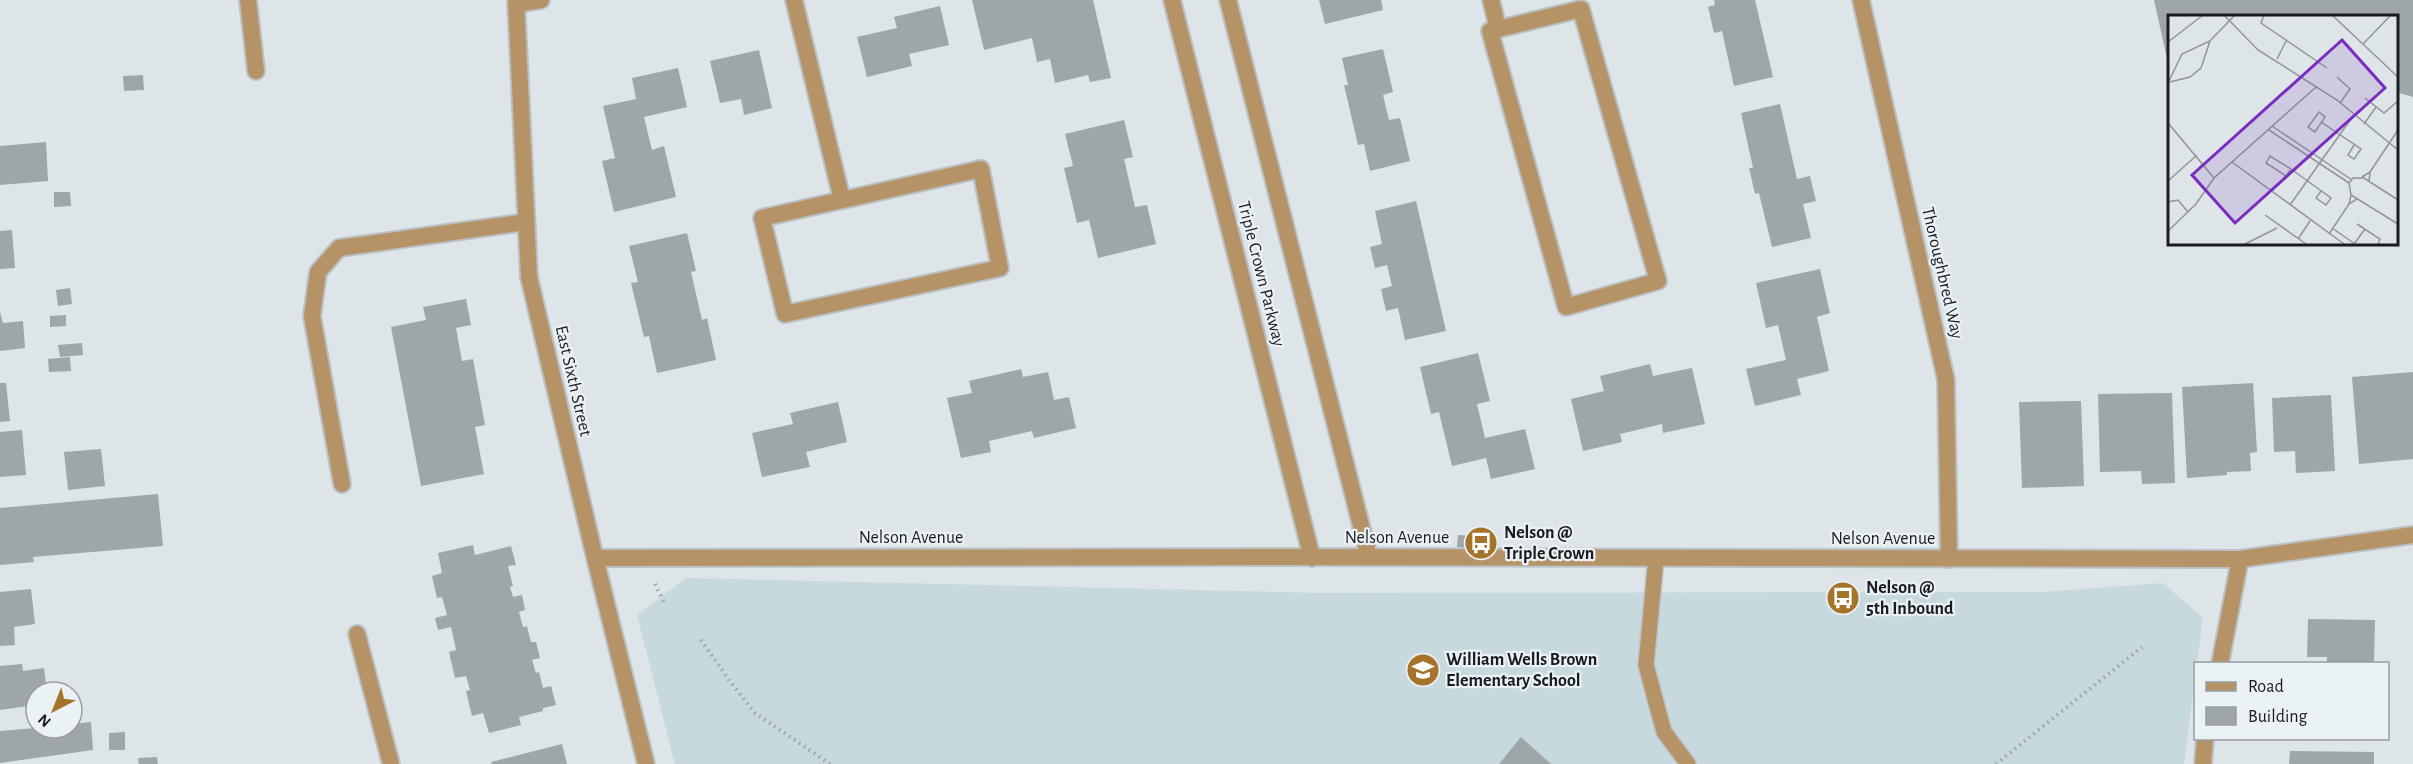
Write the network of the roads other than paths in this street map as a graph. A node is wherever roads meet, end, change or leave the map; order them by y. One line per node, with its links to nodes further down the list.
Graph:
1 (248, 0): 10 (street)
2 (541, 0): 8 (street)
3 (794, 0): 11 (street)
4 (1172, 0): 17 (street, Triple Crown Parkway)
5 (1228, 0): 15 (street, Triple Crown Parkway)
6 (1491, 0): 9 (street)
7 (1861, 0): 19 (street, Thoroughbred Way)
8 (517, 2): 12 (street, East Sixth Street)
9 (1498, 29): 9 (street)
10 (256, 71)
11 (842, 200): 11 (street)
12 (526, 222): 13 (street); 16 (street, East Sixth Street)
13 (342, 484)
14 (2413, 535): 20 (street, Nelson Avenue)
15 (1369, 557): 17 (street, Nelson Avenue); 18 (street, Nelson Avenue)
16 (595, 558): 17 (street, Nelson Avenue); 25 (street, East Sixth Street)
17 (1312, 558)
18 (1656, 558): 19 (street, Nelson Avenue); 26 (lane)
19 (1949, 559): 20 (street, Nelson Avenue)
20 (2240, 559): 22 (street)
21 (357, 634): 24 (street)
22 (2220, 662)
23 (2205, 740): 27 (street)
24 (392, 764)
25 (646, 764)
26 (1688, 764)
27 (2203, 764)

